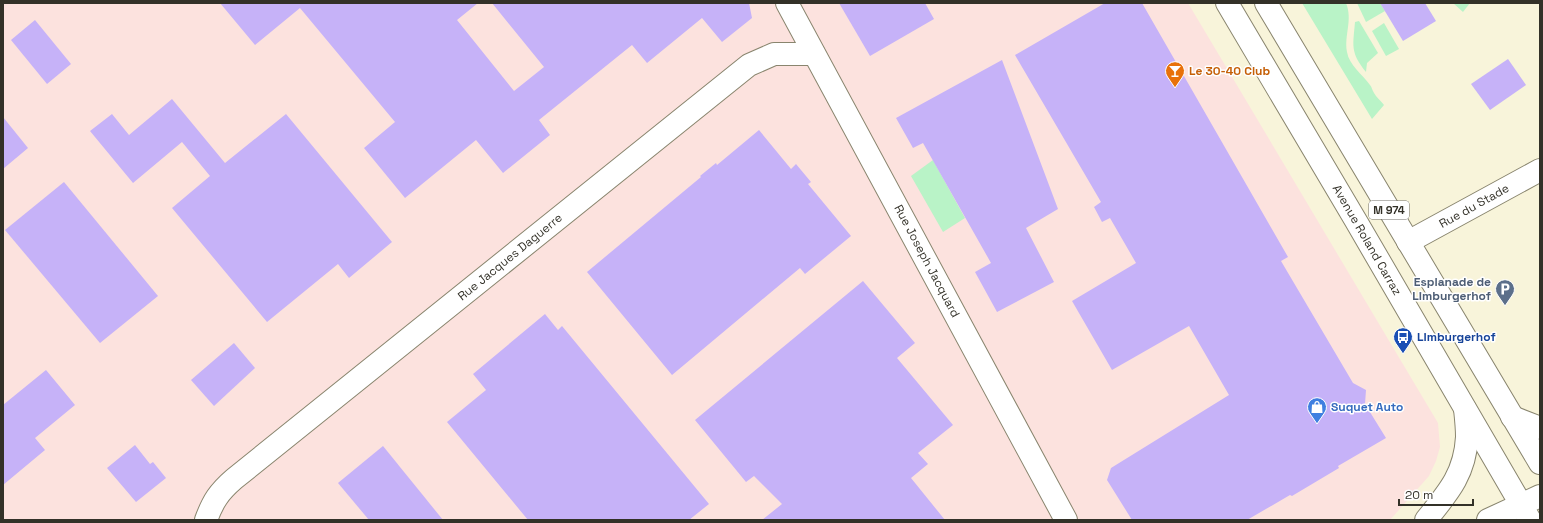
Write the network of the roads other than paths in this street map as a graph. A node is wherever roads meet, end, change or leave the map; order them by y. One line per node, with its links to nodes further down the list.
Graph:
1 (787, 3): 4 (street, Rue Joseph Jacquard)
2 (1227, 3): 7 (street, Avenue Roland Carraz / M 974)
3 (1266, 3): 6 (street, M 974)
4 (814, 54): 12 (street, Rue Jacques Daguerre); 13 (street, Rue Joseph Jacquard)
5 (1540, 170): 6 (street, Rue du Stade)
6 (1408, 242): 8 (street, M 974)
7 (1465, 409): 11 (street, Avenue Roland Carraz / M 974); 14 (street)
8 (1512, 417): 9 (street); 10 (street, M 974)
9 (1540, 428)
10 (1540, 463)
11 (1530, 507): 15 (street)
12 (206, 520)
13 (1066, 520)
14 (1426, 520)
15 (1488, 520)

